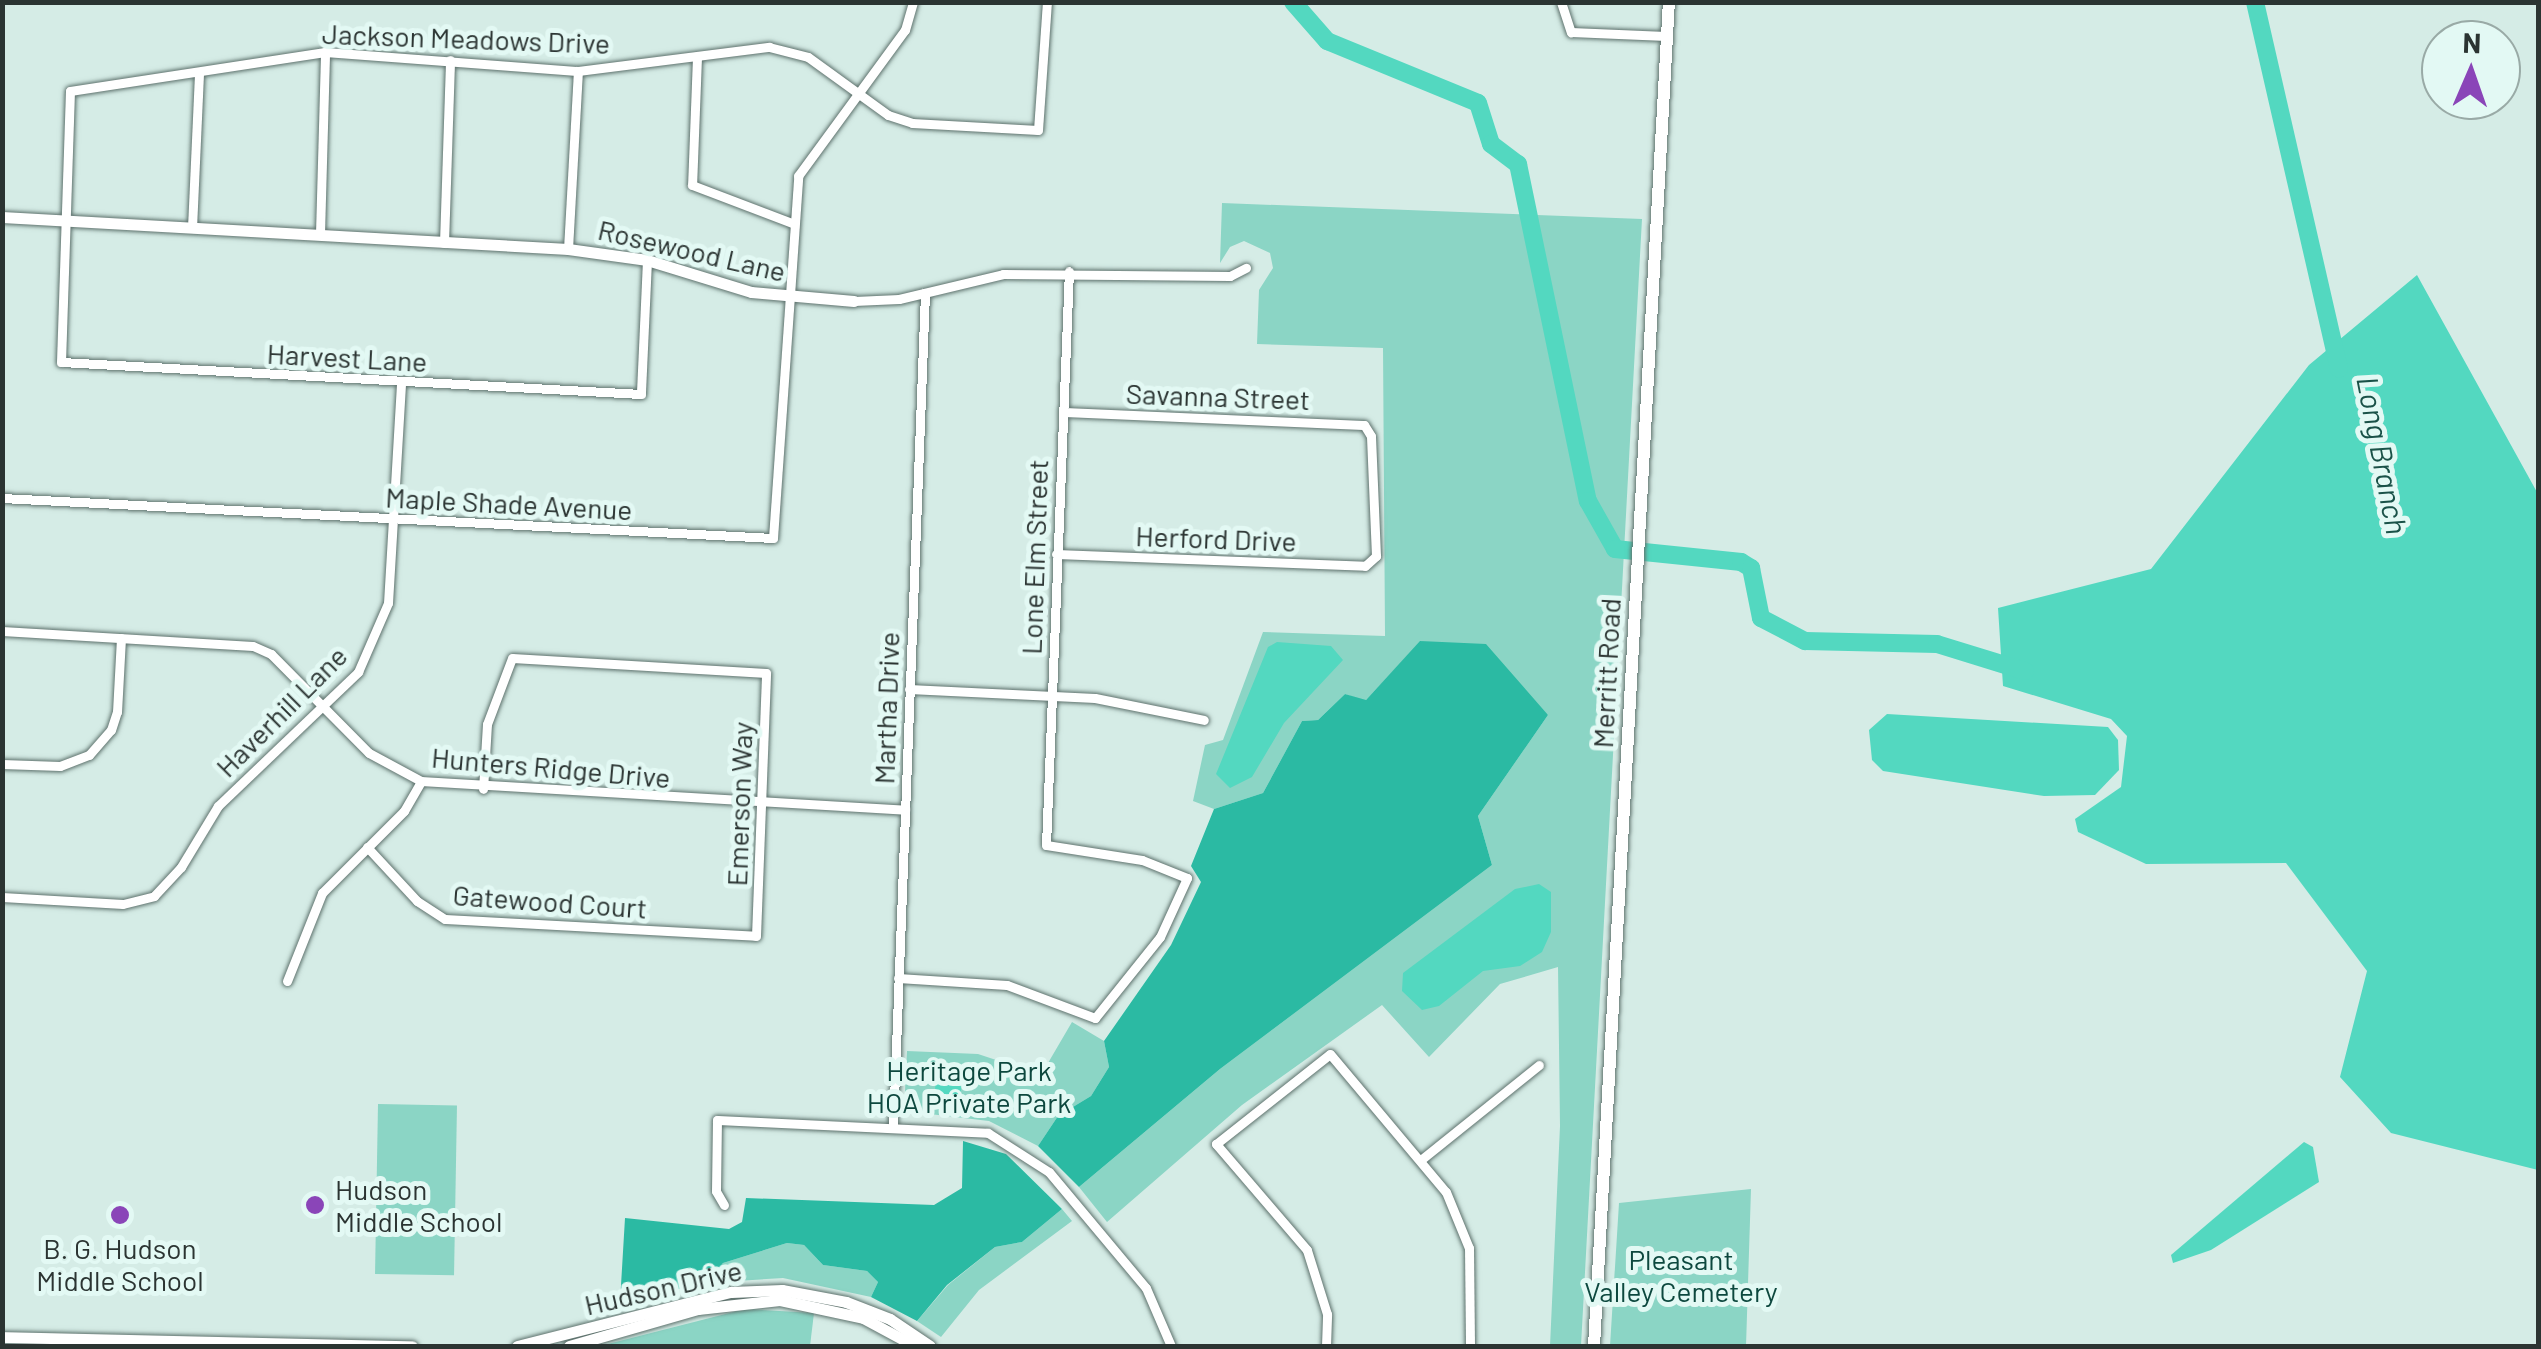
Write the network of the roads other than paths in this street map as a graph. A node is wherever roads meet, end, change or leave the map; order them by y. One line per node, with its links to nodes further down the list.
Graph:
1 (913, 2): 11 (street)
2 (1048, 2): 11 (street, Jackson Meadows Drive)
3 (1561, 2): 5 (street)
4 (1669, 2): 5 (main road, Merritt Road)
5 (1666, 36): 60 (main road, Merritt Road)
6 (325, 52): 8 (street, Jackson Meadows Drive); 10 (street, Jackson Meadows Drive); 16 (street)
7 (698, 57): 9 (street, Jackson Meadows Drive); 11 (street, Jackson Meadows Drive); 14 (street)
8 (450, 60): 9 (street, Jackson Meadows Drive); 17 (street)
9 (578, 71): 18 (street)
10 (199, 72): 13 (street, Jackson Meadows Drive); 15 (street)
11 (858, 92): 14 (street)
12 (2, 217): 13 (street, Rosewood Lane)
13 (64, 218): 15 (street, Rosewood Lane); 25 (street, Harvest Lane)
14 (792, 223): 23 (street)
15 (192, 228): 16 (street, Rosewood Lane)
16 (320, 234): 17 (street, Rosewood Lane)
17 (444, 243): 18 (street, Rosewood Lane)
18 (568, 249): 19 (street, Rosewood Lane)
19 (647, 260): 23 (street, Rosewood Lane); 25 (street, Harvest Lane)
20 (1246, 268): 21 (street, Rosewood Lane)
21 (1069, 272): 22 (street, Rosewood Lane); 26 (street, Lone Elm Street)
22 (925, 293): 24 (street, Rosewood Lane); 33 (street, Martha Drive)
23 (790, 299): 24 (street, Rosewood Lane); 28 (street, Maple Shade Avenue)
24 (854, 301)
25 (401, 383): 28 (street, Haverhill Lane)
26 (1062, 412): 29 (street, Lone Elm Street); 30 (street, Savanna Street)
27 (2, 498): 28 (street, Maple Shade Avenue)
28 (394, 520): 35 (street, Haverhill Lane)
29 (1056, 554): 30 (street, Herford Drive); 34 (street, Lone Elm Street)
30 (1373, 563)
31 (2, 631): 32 (street, Hunters Ridge Drive)
32 (122, 638): 35 (street, Hunters Ridge Drive); 37 (street)
33 (909, 689): 34 (street); 41 (street, Martha Drive)
34 (1052, 696): 36 (street); 45 (street, Lone Elm Street)
35 (324, 706): 38 (street, Hunters Ridge Drive); 43 (street, Haverhill Lane)
36 (1204, 720)
37 (2, 764)
38 (421, 780): 39 (street, Hunters Ridge Drive); 42 (street)
39 (483, 789): 40 (street, Hunters Ridge Drive); 40 (street, Emerson Way)
40 (762, 804): 41 (street, Hunters Ridge Drive); 44 (street, Emerson Way)
41 (905, 810): 45 (street, Martha Drive)
42 (367, 847): 44 (street, Gatewood Court); 46 (street)
43 (2, 897)
44 (756, 936)
45 (898, 978): 48 (street, Martha Drive)
46 (287, 981)
47 (1539, 1065): 49 (street)
48 (893, 1126): 50 (street); 57 (street)
49 (1422, 1159): 58 (street); 59 (street)
50 (724, 1205)
51 (2, 1336): 52 (street)
52 (412, 1346)
53 (516, 1346): 56 (street, Hudson Drive)
54 (569, 1346): 55 (street, Hudson Drive)
55 (915, 1346)
56 (930, 1346)
57 (1171, 1346)
58 (1326, 1346)
59 (1470, 1346)
60 (1594, 1346)

